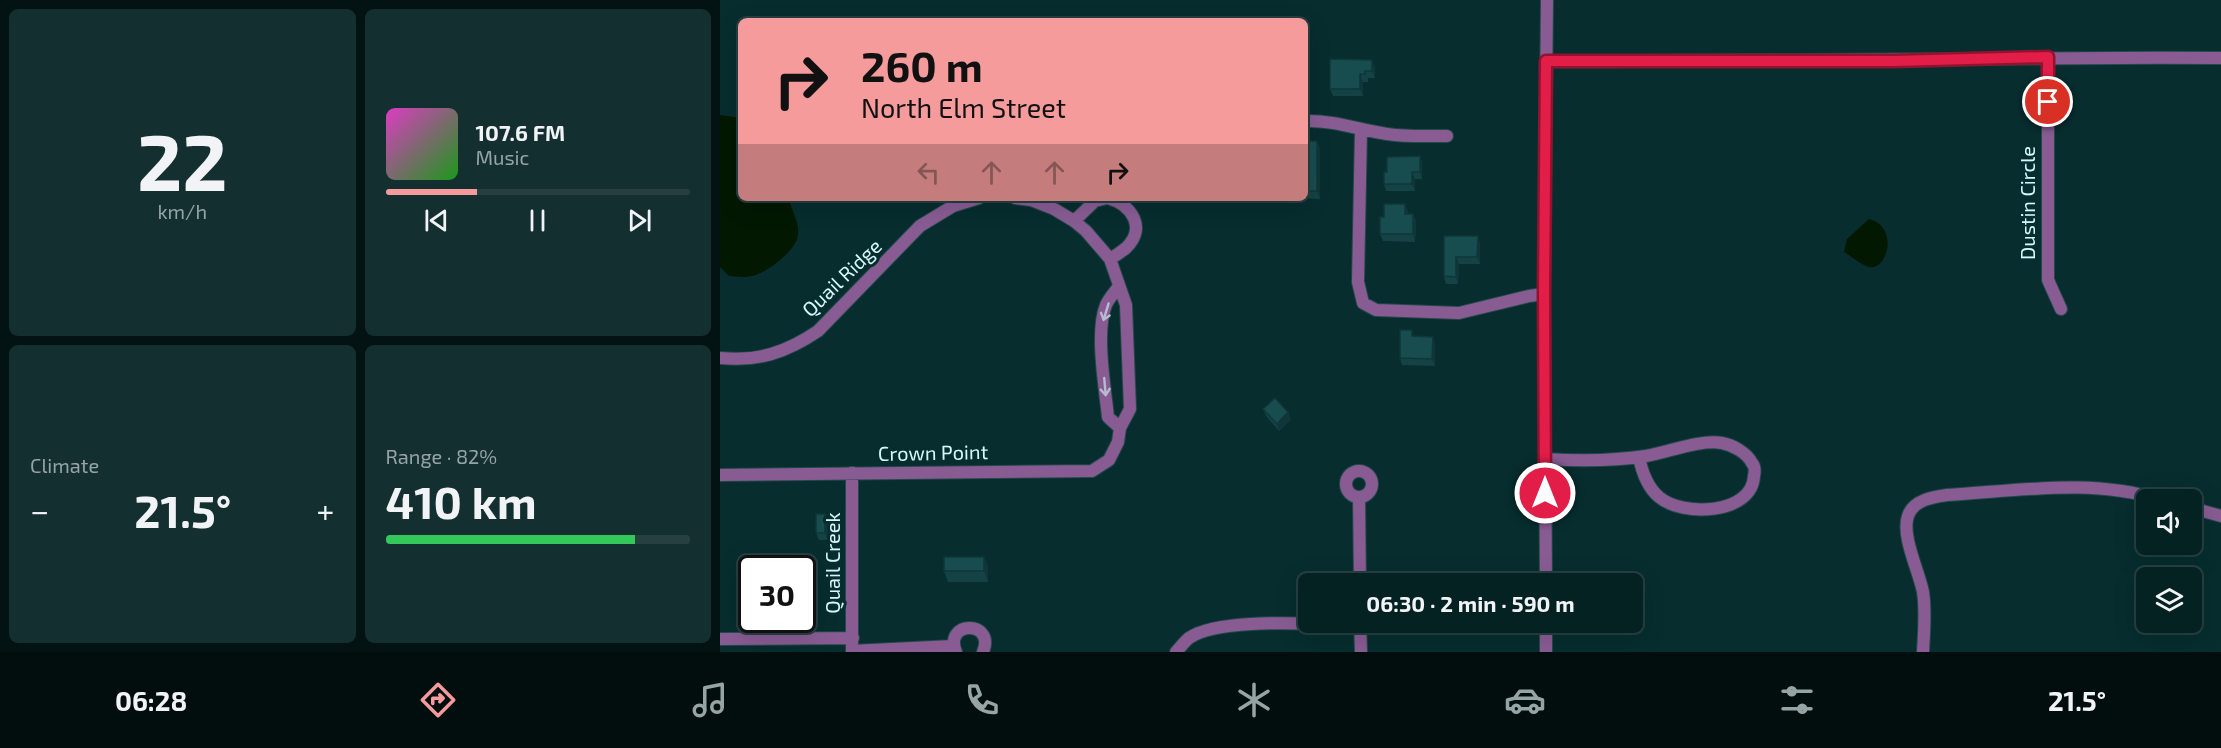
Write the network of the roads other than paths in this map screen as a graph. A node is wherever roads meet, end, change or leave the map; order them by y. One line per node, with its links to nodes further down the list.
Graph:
1 (1546, 0): 4 (street)
2 (2048, 57): 3 (street); 4 (street); 16 (street, Dustin Circle)
3 (2221, 58)
4 (1546, 61): 15 (street)
5 (1308, 121): 6 (street)
6 (1361, 129): 7 (street); 15 (street)
7 (1447, 136)
8 (969, 201): 17 (street, Quail Ridge)
9 (1034, 201): 12 (street)
10 (1095, 201): 12 (street)
11 (1120, 201): 13 (street)
12 (1074, 221): 13 (street)
13 (1110, 260): 14 (street)
14 (1119, 286): 18 (street); 18 (street, one-way to 18)
15 (1544, 294): 20 (street)
16 (2061, 309)
17 (720, 358)
18 (1120, 428): 21 (street, Crown Point)
19 (1639, 457): 19 (street); 20 (street)
20 (1545, 459): 28 (street)
21 (852, 473): 22 (street, Crown Point); 32 (street, Quail Creek)
22 (720, 476)
23 (2136, 491): 40 (street)
24 (1359, 497): 27 (street)
25 (2202, 511): 26 (street)
26 (2221, 516)
27 (1360, 573)
28 (1546, 573)
29 (1298, 624): 37 (street)
30 (1360, 633): 38 (street)
31 (1546, 633): 39 (street)
32 (853, 638): 33 (street); 35 (street, Quail Creek)
33 (720, 639)
34 (955, 649): 35 (street); 36 (street)
35 (852, 652)
36 (982, 652)
37 (1176, 652)
38 (1361, 652)
39 (1546, 652)
40 (1923, 652)

